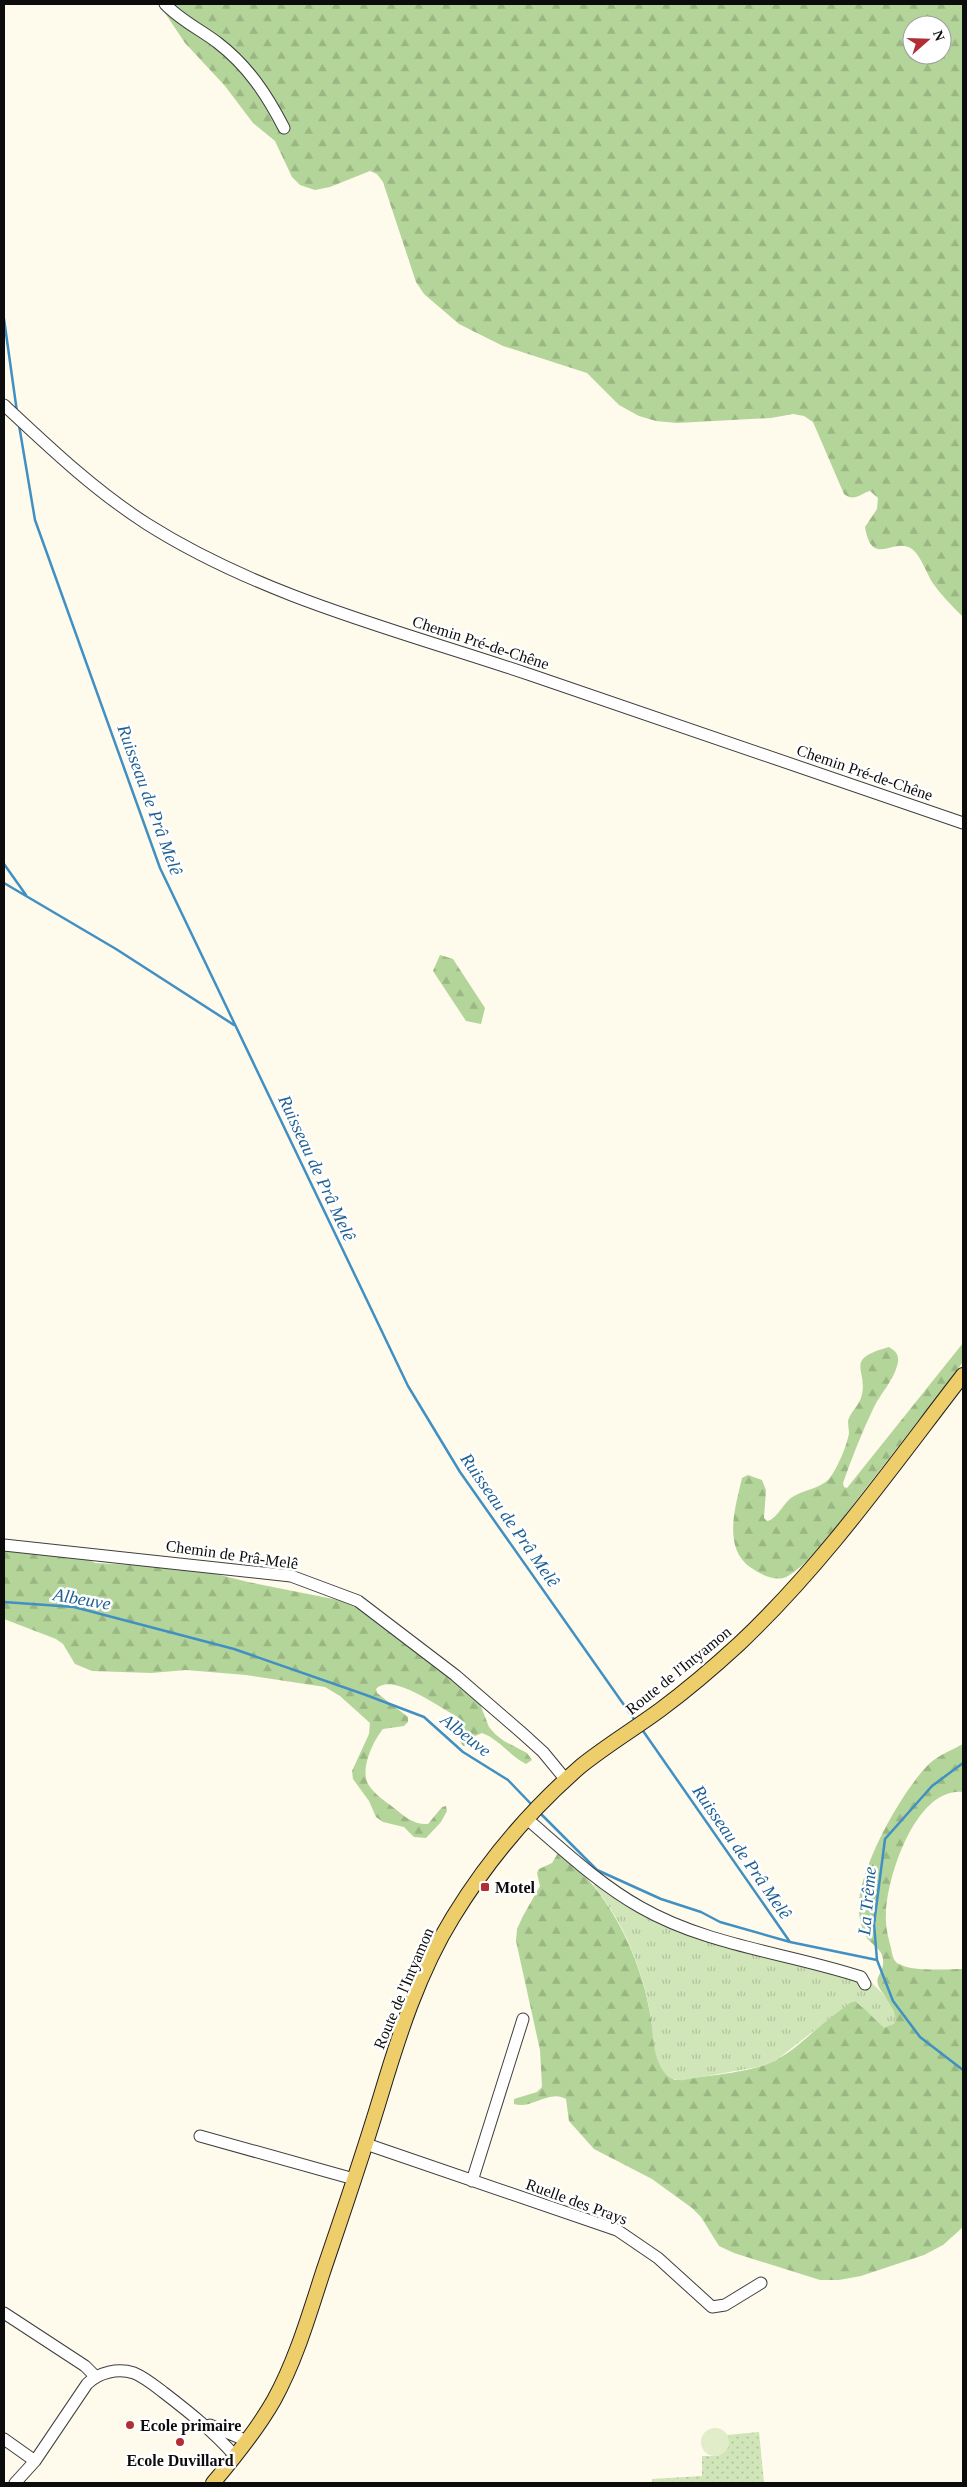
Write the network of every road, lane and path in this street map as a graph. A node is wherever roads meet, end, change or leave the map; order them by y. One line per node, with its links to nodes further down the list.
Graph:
1 (165, 4): 2 (street)
2 (284, 128)
3 (4, 405): 4 (street, Chemin Pré-de-Chêne)
4 (963, 823)
5 (963, 1375): 7 (main road, Route de l'Intyamon)
6 (4, 1545): 7 (street, Chemin de Prâ-Melê)
7 (566, 1780): 8 (main road, Route de l'Intyamon)
8 (528, 1816): 9 (street); 12 (main road, Route de l'Intyamon)
9 (865, 1984)
10 (523, 2019): 14 (street)
11 (200, 2136): 13 (street)
12 (366, 2144): 13 (main road, Route de l'Intyamon); 14 (street, Ruelle des Prays)
13 (354, 2179): 20 (main road, Route de l'Intyamon)
14 (472, 2181): 15 (street, Ruelle des Prays)
15 (761, 2283)
16 (4, 2313): 17 (street)
17 (96, 2377): 18 (street); 22 (street)
18 (204, 2423): 20 (street); 21 (street)
19 (4, 2439): 22 (street)
20 (247, 2441): 21 (main road, Route de l'Intyamon)
21 (235, 2456): 24 (main road, Route de l'Intyamon)
22 (35, 2461): 23 (street)
23 (15, 2483)
24 (213, 2483)

